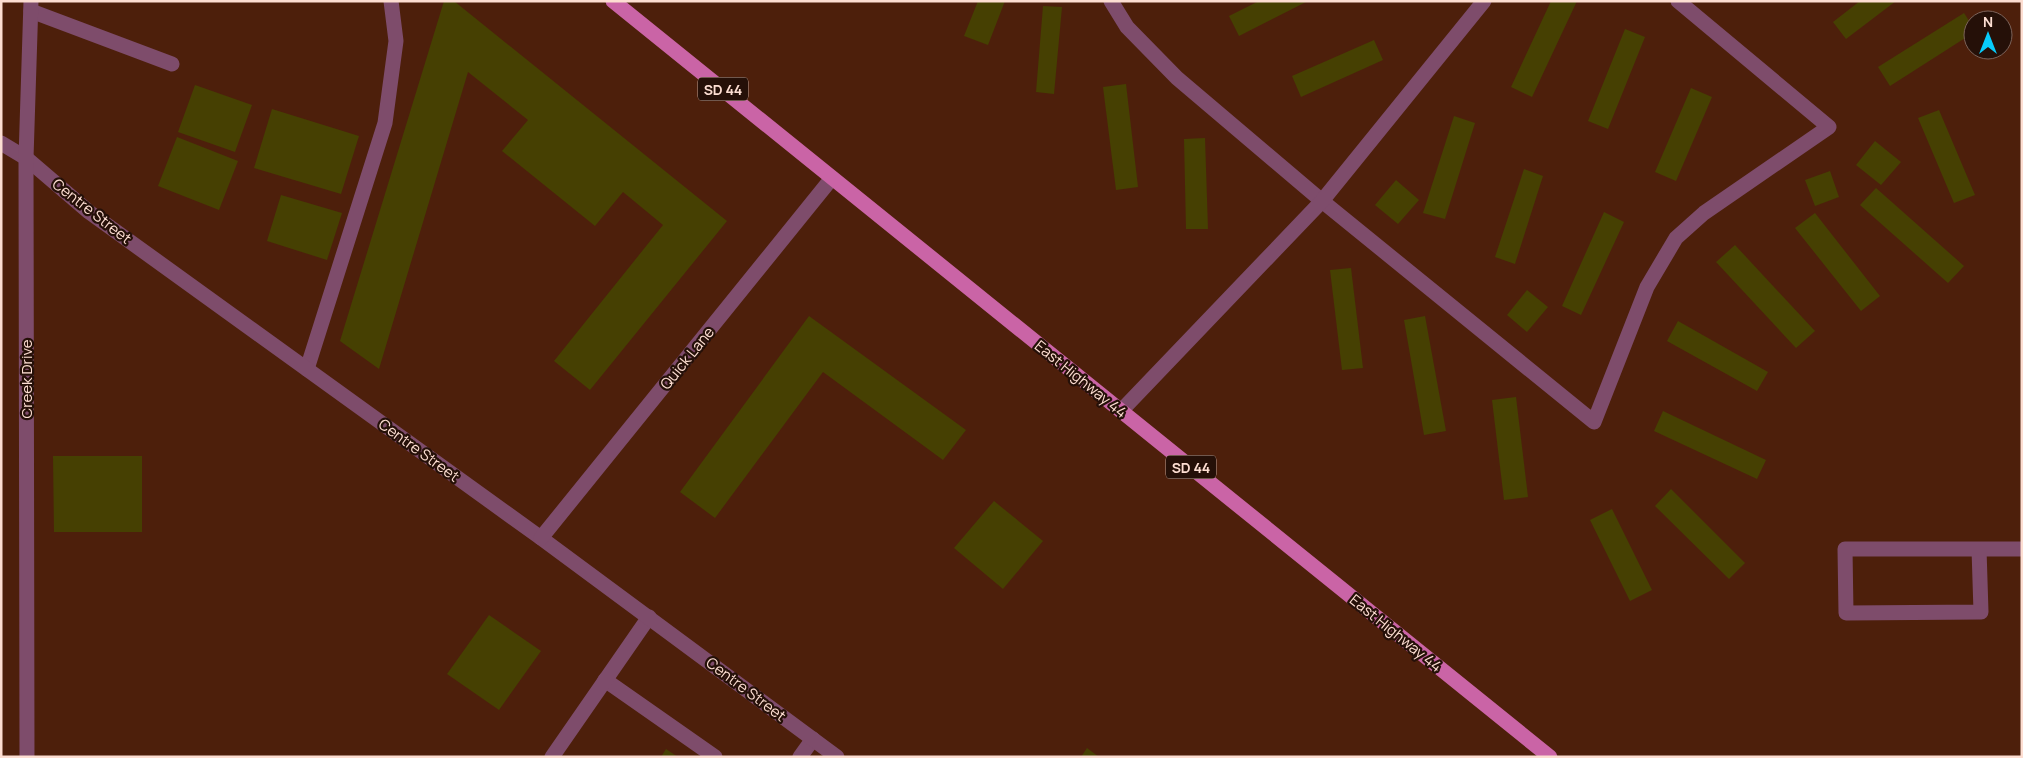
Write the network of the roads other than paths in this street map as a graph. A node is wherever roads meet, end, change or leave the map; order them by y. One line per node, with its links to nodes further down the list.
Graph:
1 (391, 1): 12 (street)
2 (613, 1): 10 (main road, East Highway 44 / SD 44)
3 (1110, 1): 11 (street)
4 (1484, 1): 11 (street)
5 (1678, 1): 11 (street)
6 (31, 6): 7 (street); 9 (street, Creek Drive)
7 (172, 64)
8 (1, 143): 9 (street, Centre Street)
9 (26, 158): 12 (street, Centre Street); 20 (street, Creek Drive)
10 (832, 178): 13 (main road, East Highway 44 / SD 44); 14 (street, Quick Lane)
11 (1322, 201): 13 (street)
12 (307, 369): 14 (street, Centre Street)
13 (1121, 411): 25 (main road, East Highway 44 / SD 44)
14 (541, 538): 17 (street, Centre Street)
15 (1979, 549): 15 (street); 16 (street)
16 (2022, 549)
17 (649, 617): 18 (street); 19 (street, Centre Street)
18 (605, 680): 21 (street); 22 (street)
19 (813, 739): 23 (street); 24 (street, Centre Street)
20 (27, 757)
21 (552, 757)
22 (714, 757)
23 (800, 757)
24 (837, 757)
25 (1550, 757)

